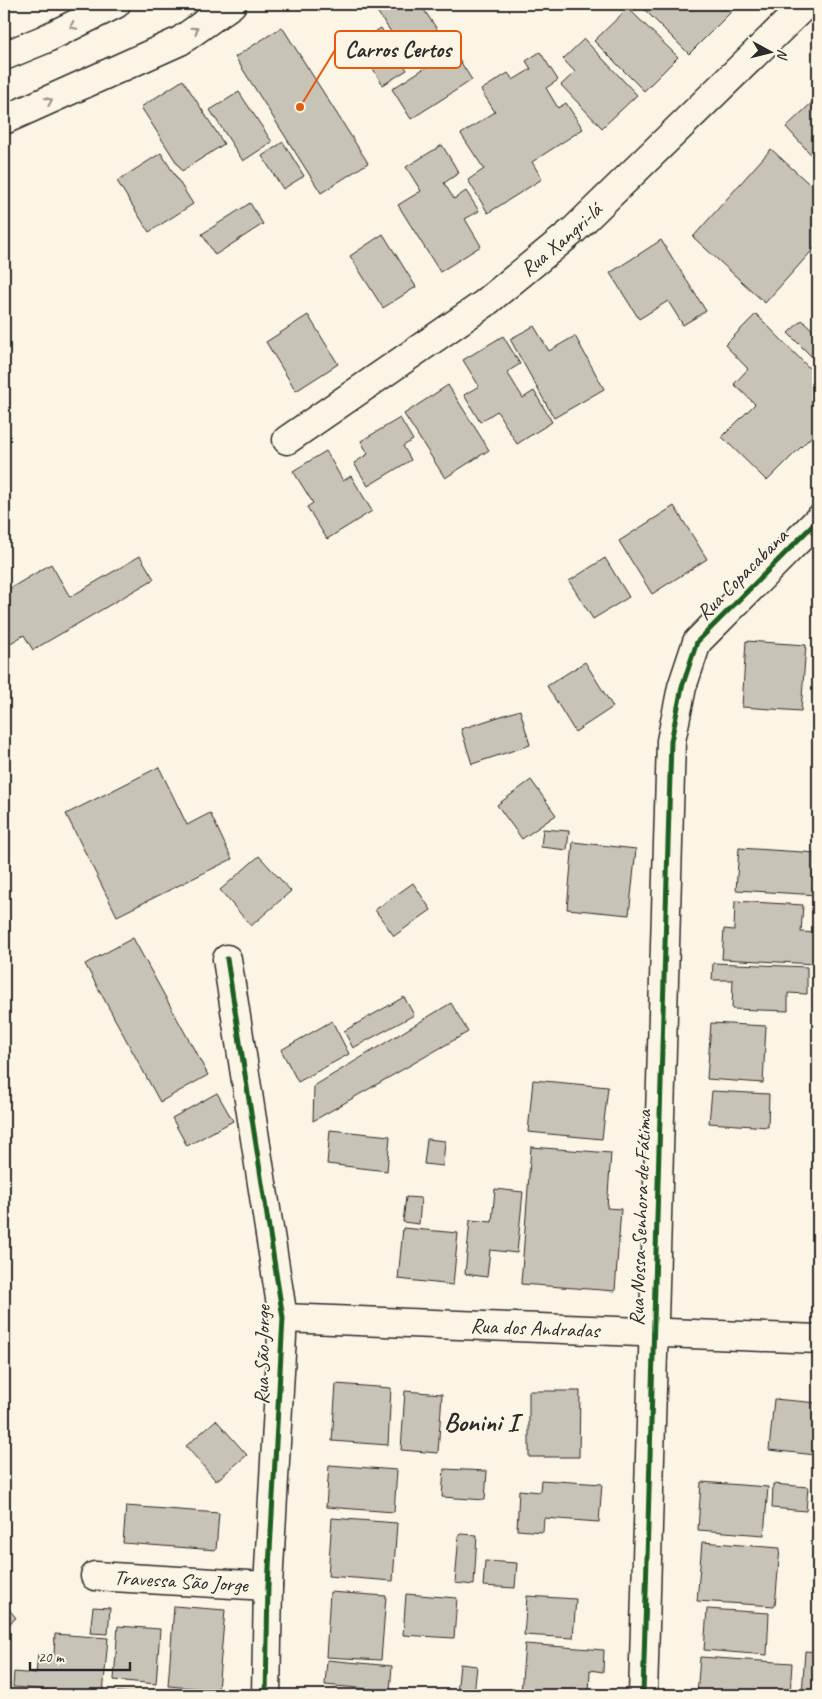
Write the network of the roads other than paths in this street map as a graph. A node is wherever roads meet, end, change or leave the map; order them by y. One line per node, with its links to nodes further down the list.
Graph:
1 (116, 4): 4 (street, one-way to 4)
2 (232, 4): 5 (street, one-way to 2)
3 (808, 9): 6 (street, Rua Xangri-lá)
4 (4, 56)
5 (4, 120)
6 (287, 440)
7 (818, 520): 8 (street, Rua Copacabana)
8 (671, 741): 11 (street, Rua Nossa Senhora de Fátima)
9 (227, 959): 10 (street, Rua São Jorge)
10 (283, 1318): 11 (street, Rua dos Andradas); 14 (street, Rua São Jorge)
11 (653, 1332): 12 (street, Rua dos Andradas); 16 (street, Rua Nossa Senhora de Fátima)
12 (818, 1339)
13 (95, 1576): 14 (street, Travessa São Jorge)
14 (268, 1586): 15 (street, Rua São Jorge)
15 (266, 1695)
16 (643, 1695)

